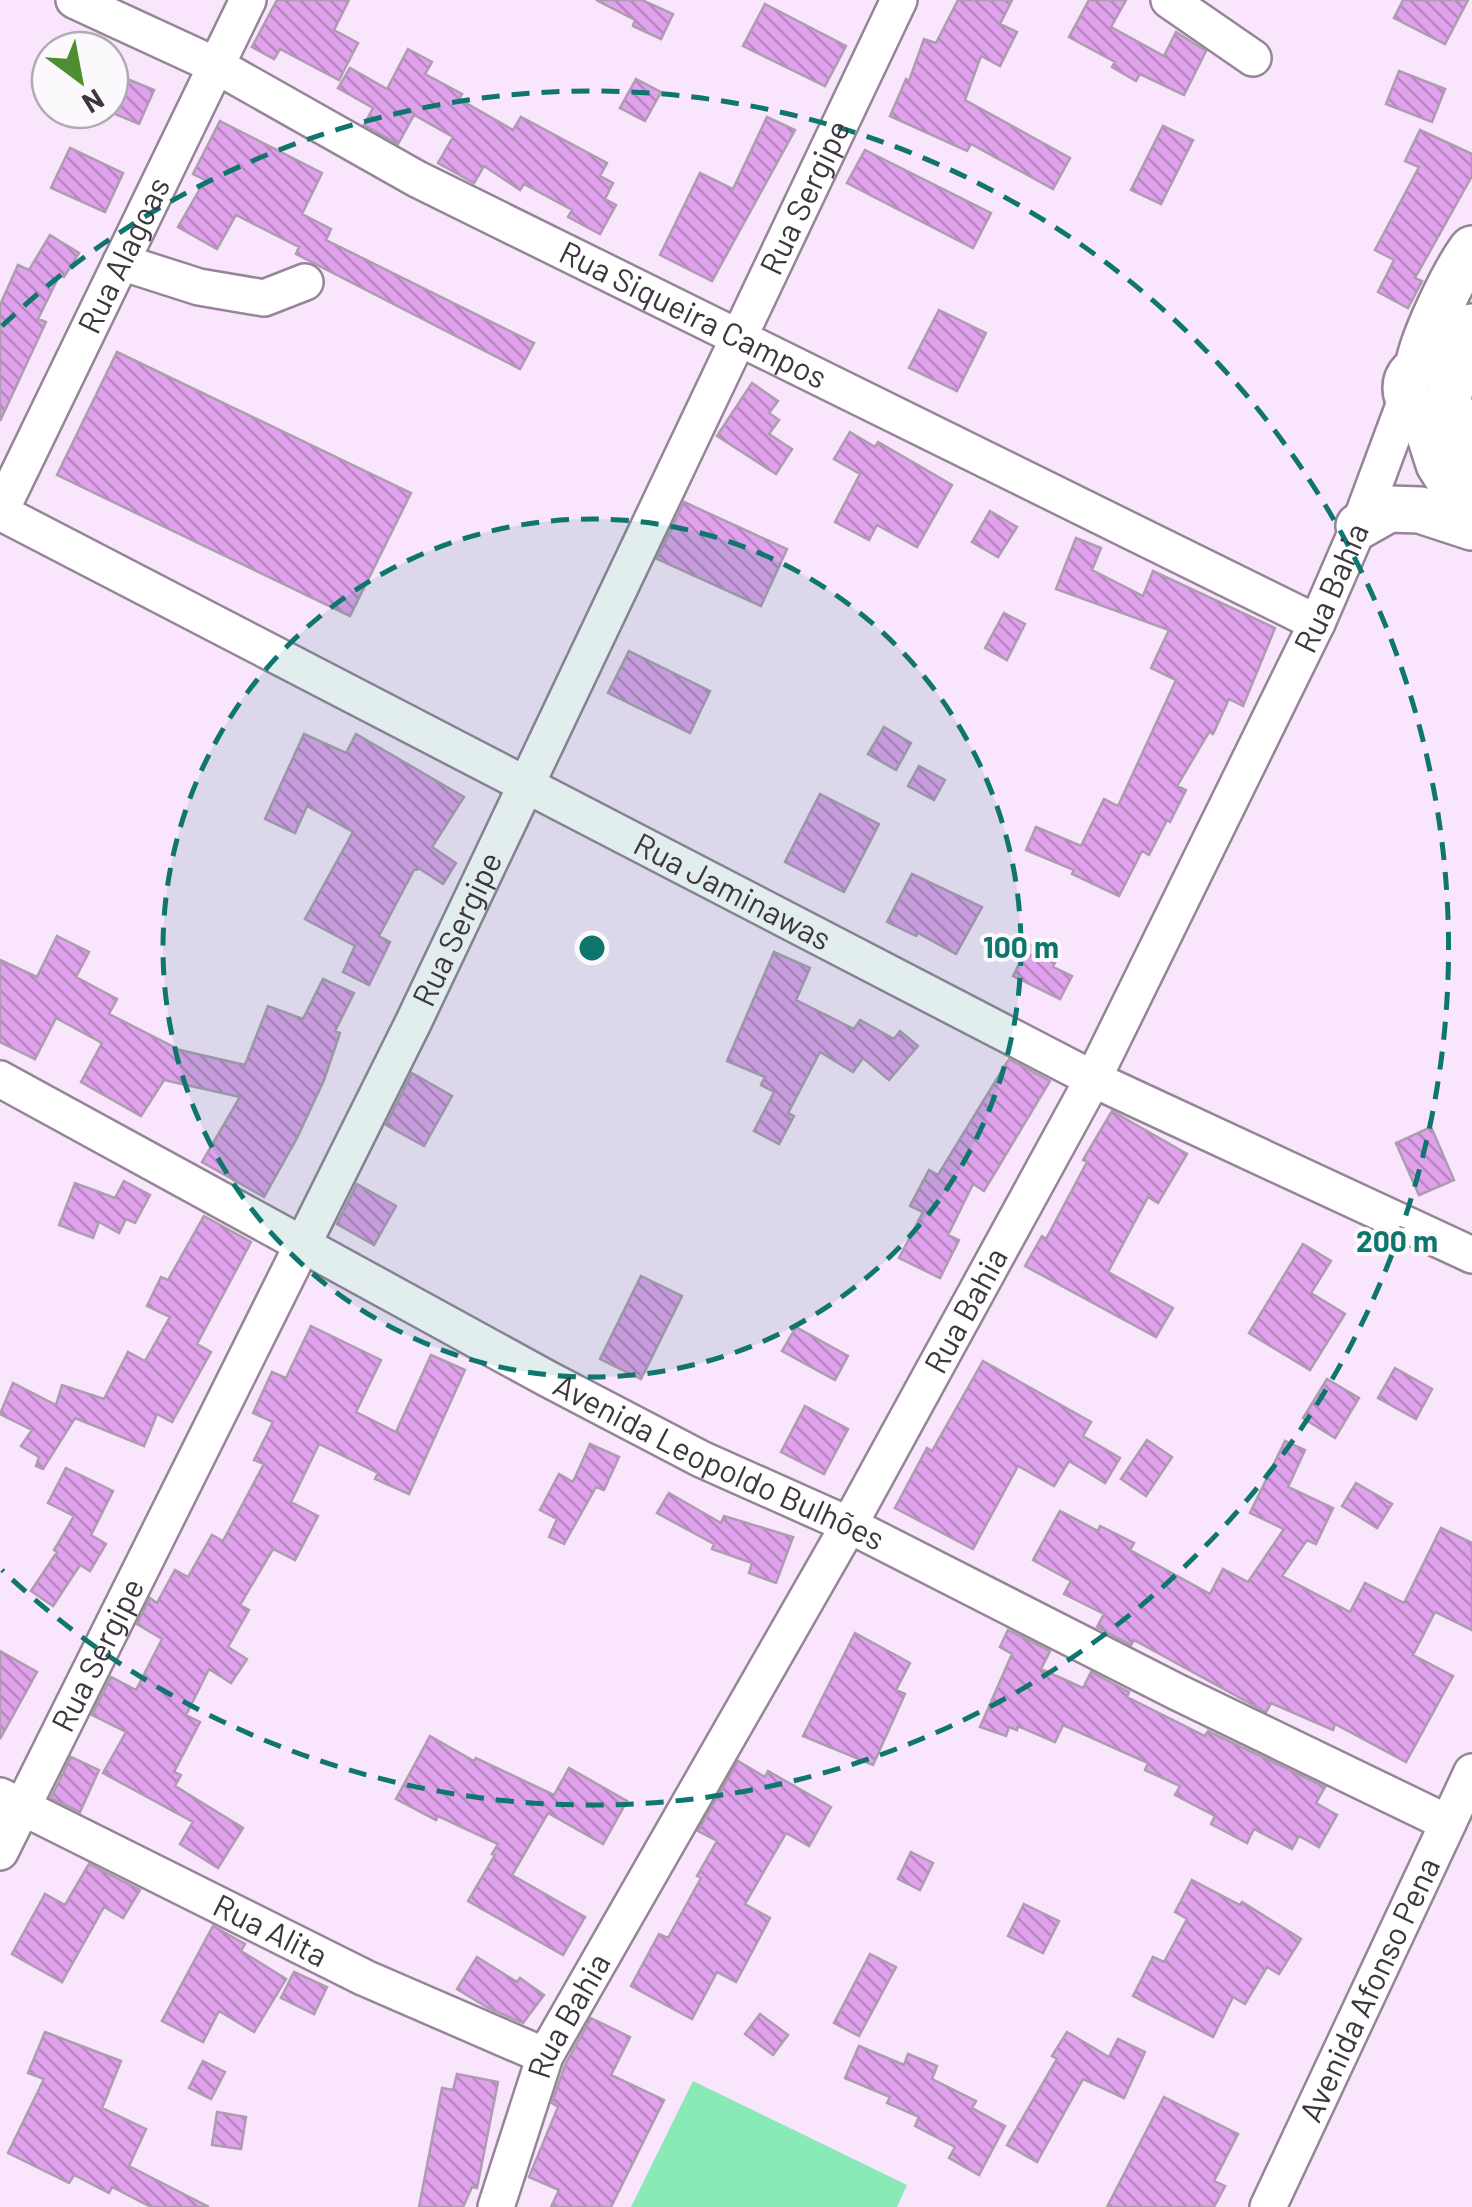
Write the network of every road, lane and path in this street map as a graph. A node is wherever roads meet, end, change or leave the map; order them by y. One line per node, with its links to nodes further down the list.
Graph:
1 (74, 0): 6 (street, Rua Siqueira Campos)
2 (248, 0): 6 (street, Rua Alagoas)
3 (900, 0): 11 (street, Rua Sergipe)
4 (1169, 0): 5 (street)
5 (1253, 58)
6 (217, 66): 8 (street, Rua Alagoas); 11 (street, Rua Siqueira Campos)
7 (1472, 249): 12 (main road)
8 (121, 262): 9 (street); 14 (street, Rua Alagoas)
9 (306, 282)
10 (1472, 326): 12 (main road)
11 (740, 340): 18 (street, Rua Siqueira Campos); 19 (street, Rua Sergipe)
12 (1429, 390): 13 (main road); 15 (main road); 16 (street, Rua Bahia)
13 (1472, 456)
14 (0, 512): 19 (street, Rua Jaminawas)
15 (1472, 516)
16 (1358, 526): 17 (main road); 18 (street, Rua Bahia)
17 (1472, 526)
18 (1317, 623): 21 (street, Rua Bahia)
19 (524, 784): 21 (street, Rua Jaminawas); 22 (street, Rua Sergipe)
20 (0, 1079): 22 (street, Avenida Leopoldo Bulhões)
21 (1092, 1080): 23 (street, Rua Jaminawas); 24 (street, Rua Bahia)
22 (303, 1243): 24 (street, Avenida Leopoldo Bulhões); 26 (street, Rua Sergipe)
23 (1472, 1255)
24 (850, 1525): 27 (street, Avenida Leopoldo Bulhões); 29 (street, Rua Bahia)
25 (1472, 1772): 27 (street, Avenida Afonso Pena)
26 (11, 1802): 28 (street, Rua Sergipe); 29 (street, Rua Alita)
27 (1448, 1823): 31 (street, Avenida Afonso Pena)
28 (0, 1852)
29 (545, 2056): 30 (street, Rua Bahia)
30 (496, 2207)
31 (1268, 2207)

